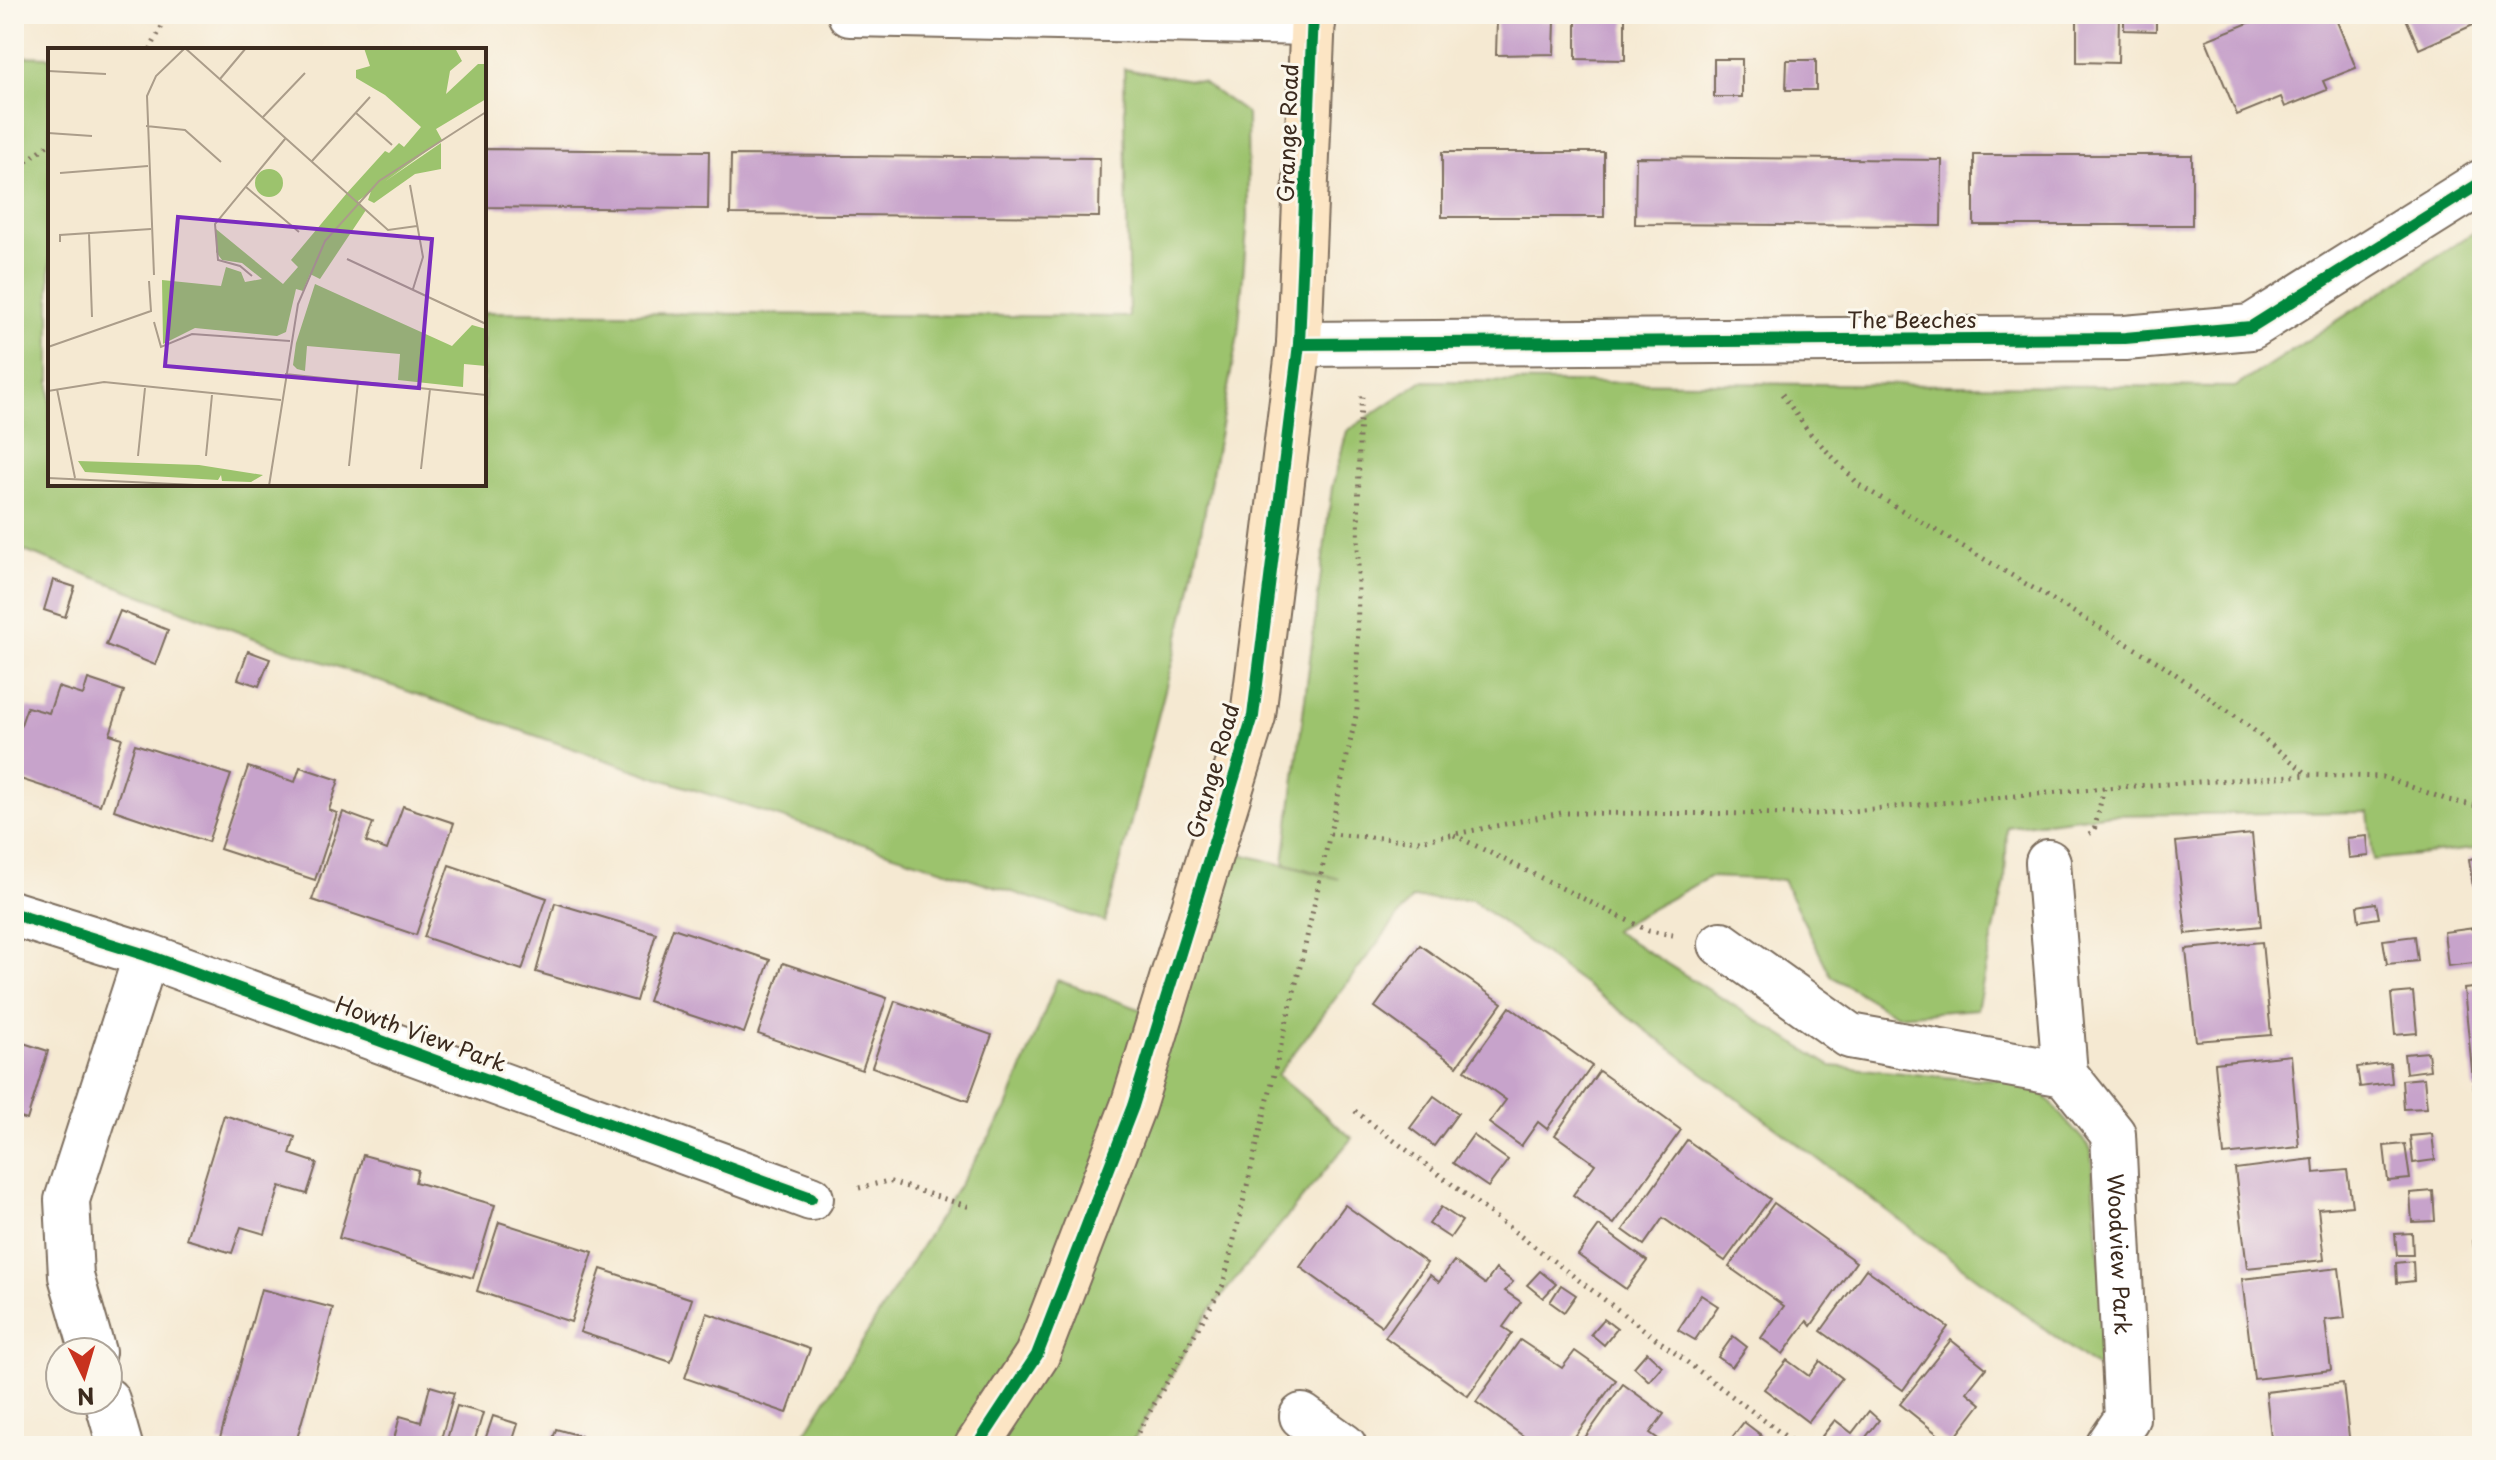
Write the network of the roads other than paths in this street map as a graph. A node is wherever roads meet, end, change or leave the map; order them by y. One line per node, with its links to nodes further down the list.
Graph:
1 (850, 14): 2 (street)
2 (1313, 18): 4 (main road, Grange Road)
3 (2482, 182): 4 (street, The Beeches)
4 (1299, 344): 15 (main road, Grange Road)
5 (2048, 862): 9 (street)
6 (14, 914): 8 (street, Howth View Park)
7 (1721, 944): 9 (street)
8 (146, 955): 10 (street, Howth View Park); 11 (street)
9 (2065, 1074): 17 (street, Woodview Park)
10 (811, 1198)
11 (88, 1336)
12 (112, 1416): 14 (street)
13 (1302, 1416): 16 (street)
14 (120, 1446)
15 (977, 1446)
16 (1344, 1446)
17 (2108, 1446)

